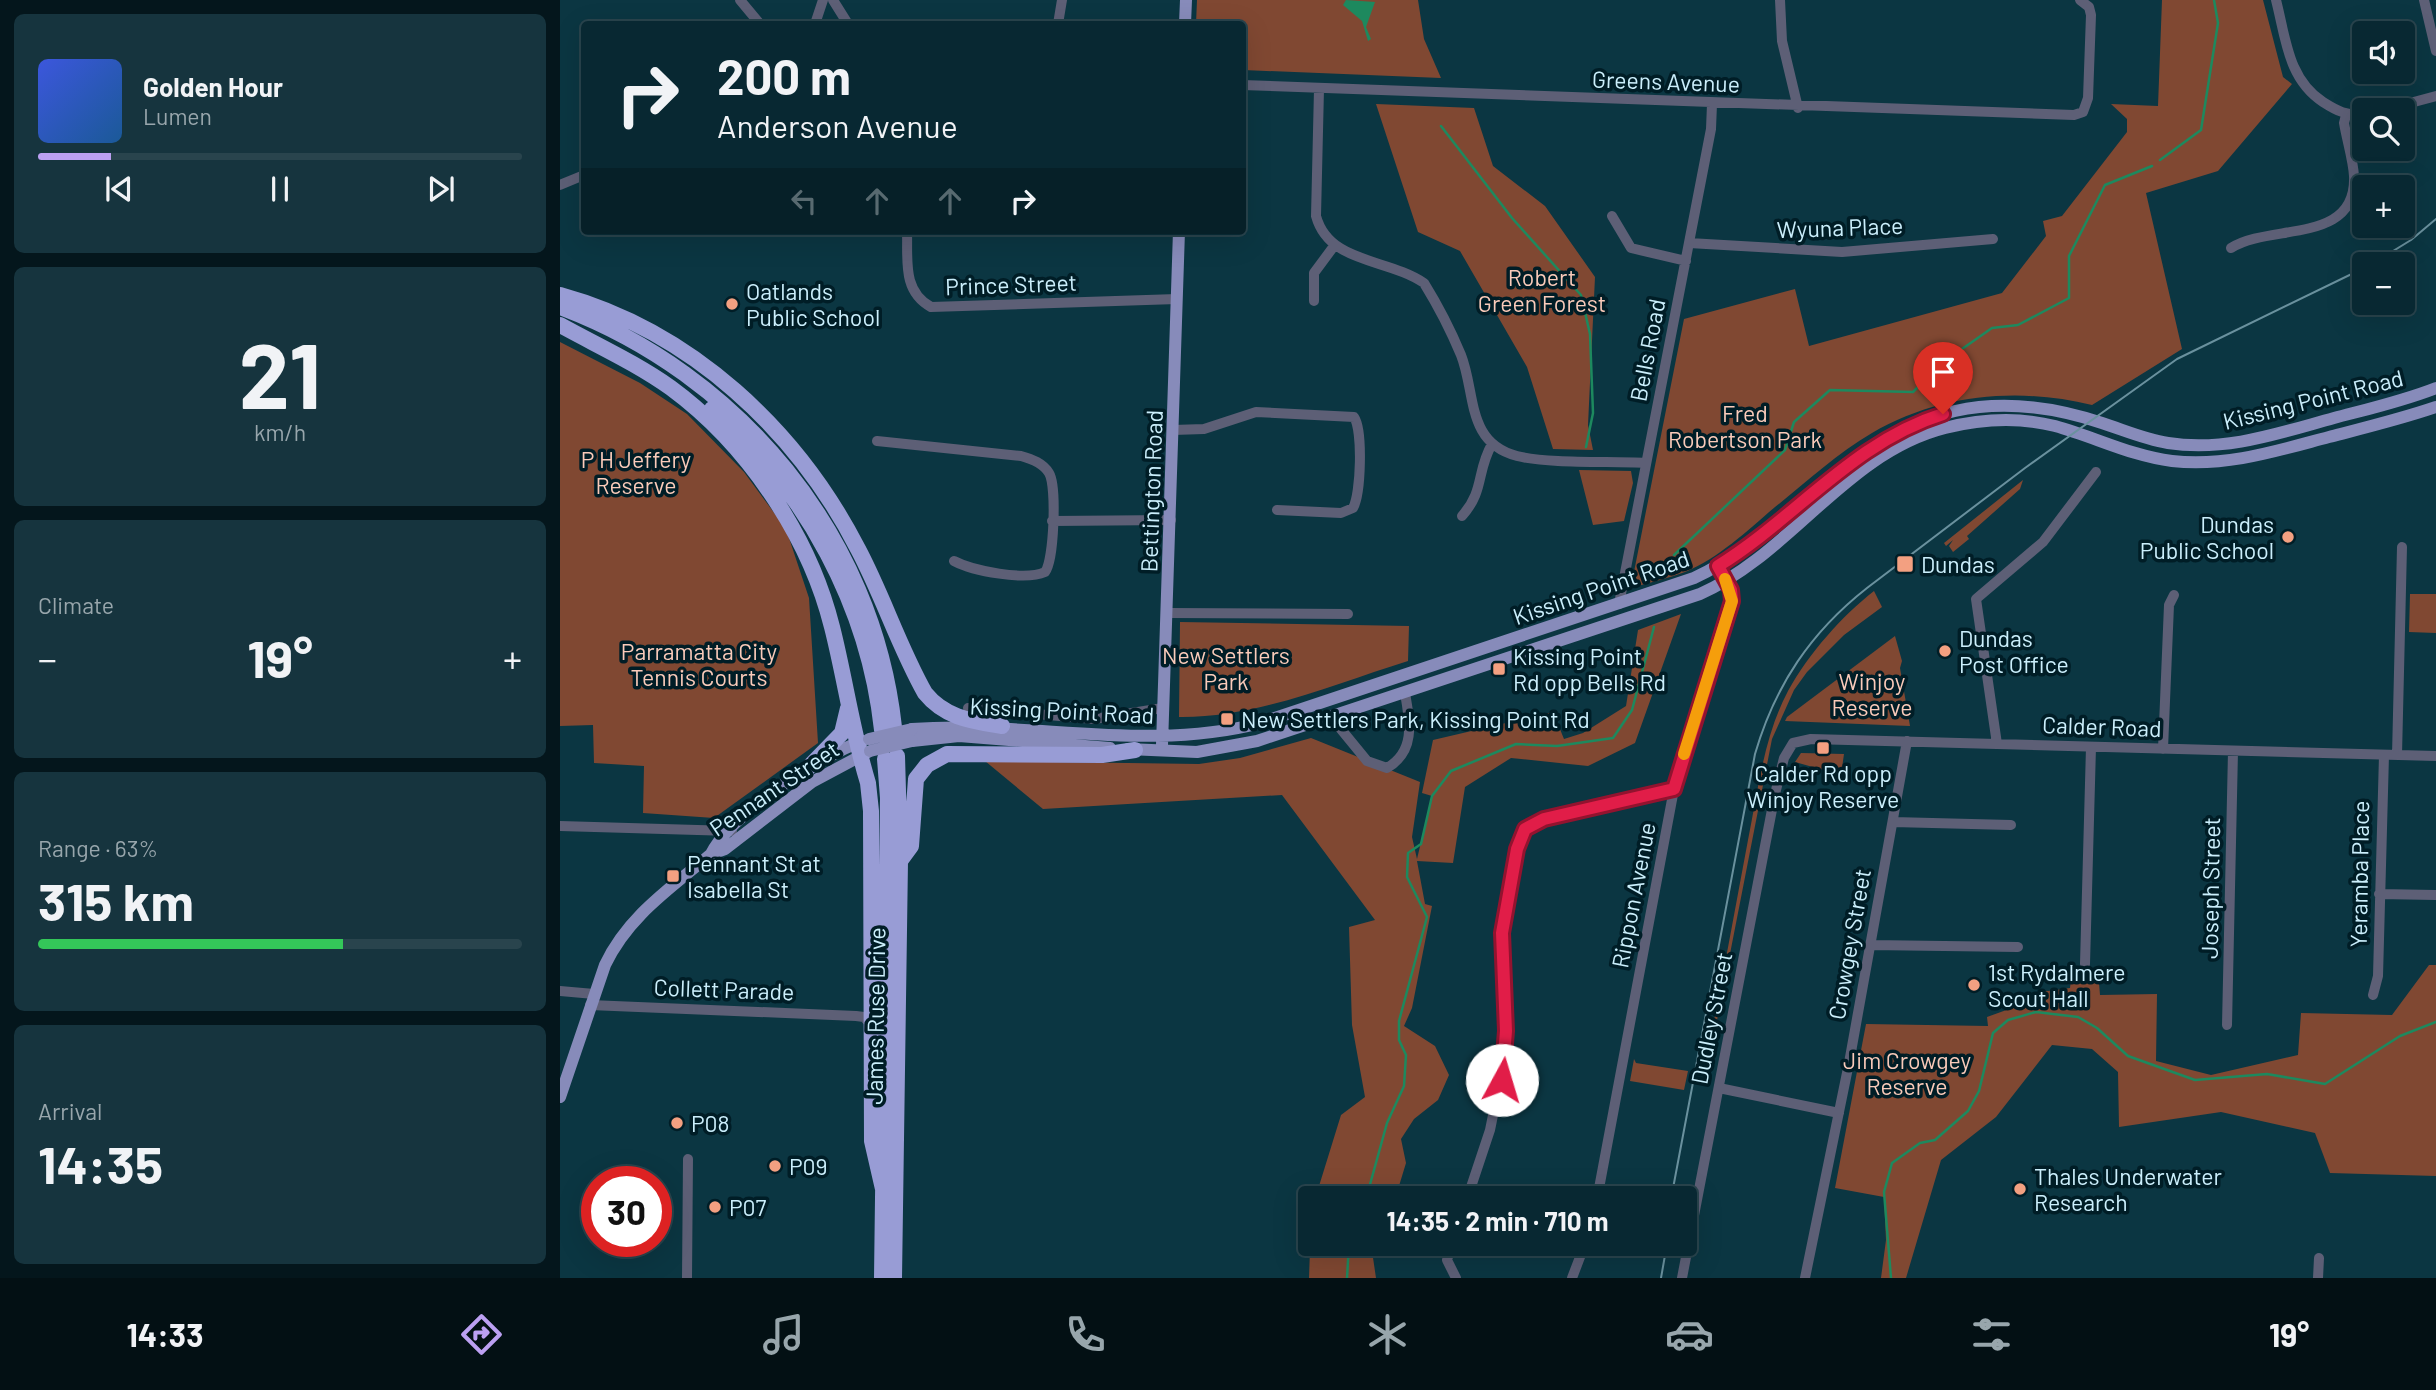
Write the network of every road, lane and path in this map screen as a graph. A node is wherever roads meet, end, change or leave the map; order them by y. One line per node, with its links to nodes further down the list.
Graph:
1 (740, 0): 10 (street)
2 (823, 0): 11 (street)
3 (832, 0): 12 (street)
4 (1062, 0): 13 (street)
5 (1186, 0): 14 (main road)
6 (1780, 0): 21 (street)
7 (2080, 0): 21 (street, Greens Avenue)
8 (2276, 0): 22 (street)
9 (2424, 0): 15 (street)
10 (758, 21)
11 (816, 21)
12 (846, 21)
13 (1058, 21)
14 (1185, 21)
15 (2436, 51)
16 (1246, 85): 17 (street, Greens Avenue)
17 (1320, 89): 20 (street, Greens Avenue); 31 (street)
18 (2436, 96): 19 (street)
19 (2415, 102)
20 (1712, 104): 21 (street, Greens Avenue); 30 (street, Bells Road)
21 (1798, 108)
22 (2346, 115): 23 (street); 32 (street)
23 (2352, 115)
24 (581, 176): 25 (street)
25 (560, 185)
26 (1612, 216): 33 (street)
27 (907, 235): 35 (street, Prince Street)
28 (1179, 235): 35 (main road, Bettington Road)
29 (1993, 239): 30 (street, Wyuna Place)
30 (1689, 243): 33 (street, Bells Road)
31 (1334, 246): 36 (street); 43 (street)
32 (2231, 247)
33 (1686, 261): 44 (street, Bells Road)
34 (560, 295): 63 (highway)
35 (1177, 299): 41 (main road, Bettington Road)
36 (1314, 302)
37 (560, 307): 68 (highway, James Ruse Drive)
38 (560, 323): 59 (highway); 68 (highway, James Ruse Drive)
39 (2436, 388): 52 (main road, Kissing Point Road)
40 (2436, 407): 53 (main road, Kissing Point Road)
41 (1174, 430): 46 (street); 48 (main road, Bettington Road)
42 (877, 441): 49 (street)
43 (1492, 444): 44 (street); 47 (street)
44 (1646, 463): 55 (street, Bells Road)
45 (2096, 472): 67 (street)
46 (1277, 510)
47 (1462, 516)
48 (1171, 520): 49 (street); 56 (main road, Bettington Road)
49 (1052, 521): 51 (street)
50 (2402, 547): 75 (street)
51 (954, 562)
52 (1718, 566): 53 (street, Rippon Avenue); 55 (main road, Kissing Point Road)
53 (1727, 581): 58 (main road, Kissing Point Road); 79 (street, Rippon Avenue)
54 (2174, 595): 70 (street)
55 (1619, 604): 65 (main road, Kissing Point Road)
56 (1168, 613): 57 (street); 61 (main road, Bettington Road)
57 (1348, 614)
58 (1405, 693): 62 (main road, Kissing Point Road); 62 (street)
59 (849, 705): 68 (highway); 78 (highway)
60 (968, 708): 61 (street)
61 (1163, 708): 65 (main road, Bettington Road)
62 (1331, 717): 72 (main road, Kissing Point Road)
63 (1002, 726): 64 (main road, Kissing Point Road); 65 (main road, Kissing Point Road)
64 (912, 735): 68 (main road, Kissing Point Road, bridge); 71 (main road, Kissing Point Road)
65 (1162, 736): 72 (main road, Bettington Road)
66 (1907, 741): 67 (street, Calder Road); 77 (street, Calder Road); 80 (street, Crowgey Street)
67 (1997, 744): 69 (street, Calder Road)
68 (877, 745): 78 (main road, Pennant Street); 84 (main road, Pennant Street); 86 (highway, James Ruse Drive); 95 (highway); 105 (highway, James Ruse Drive)
69 (2091, 747): 70 (street, Calder Road); 91 (street)
70 (2163, 749): 73 (street, Calder Road)
71 (1135, 750): 72 (main road, Kissing Point Road); 86 (highway)
72 (1162, 751)
73 (2233, 751): 74 (street, Calder Road); 97 (street, Joseph Street)
74 (2384, 755): 75 (street, Calder Road); 87 (street, Yeramba Place)
75 (2397, 755): 76 (street, Calder Road)
76 (2436, 756)
77 (1781, 766): 99 (street, Dudley Street)
78 (807, 768): 83 (main road, Pennant Street)
79 (1674, 789): 103 (street); 104 (street, Rippon Avenue)
80 (1893, 822): 81 (street); 89 (street, Crowgey Street)
81 (2011, 825)
82 (560, 826): 83 (street)
83 (730, 831): 84 (street); 85 (main road, Pennant Street)
84 (744, 834): 85 (main road, Pennant Street)
85 (711, 855): 94 (main road, Pennant Street)
86 (900, 861): 111 (highway, James Ruse Drive)
87 (2379, 894): 88 (street); 93 (street, Yeramba Place)
88 (2436, 895)
89 (1870, 944): 90 (street); 101 (street, Crowgey Street)
90 (2018, 947)
91 (2085, 964)
92 (560, 991): 94 (street, Collett Parade)
93 (2373, 995)
94 (592, 999): 96 (street, Collett Parade); 100 (main road, Pennant Street)
95 (872, 1005): 96 (street); 98 (highway)
96 (856, 1016): 98 (street)
97 (2227, 1025)
98 (872, 1026): 105 (highway)
99 (1719, 1088): 101 (street); 114 (street, Dudley Street)
100 (560, 1097)
101 (1839, 1113): 115 (street, Crowgey Street)
102 (688, 1159): 109 (street)
103 (1471, 1186)
104 (1599, 1186)
105 (883, 1189): 110 (highway, James Ruse Drive)
106 (1448, 1256): 112 (street)
107 (1581, 1256): 113 (street)
108 (2319, 1258): 116 (street)
109 (687, 1278)
110 (882, 1278)
111 (894, 1278)
112 (1456, 1278)
113 (1573, 1278)
114 (1682, 1278)
115 (1805, 1278)
116 (2318, 1278)

